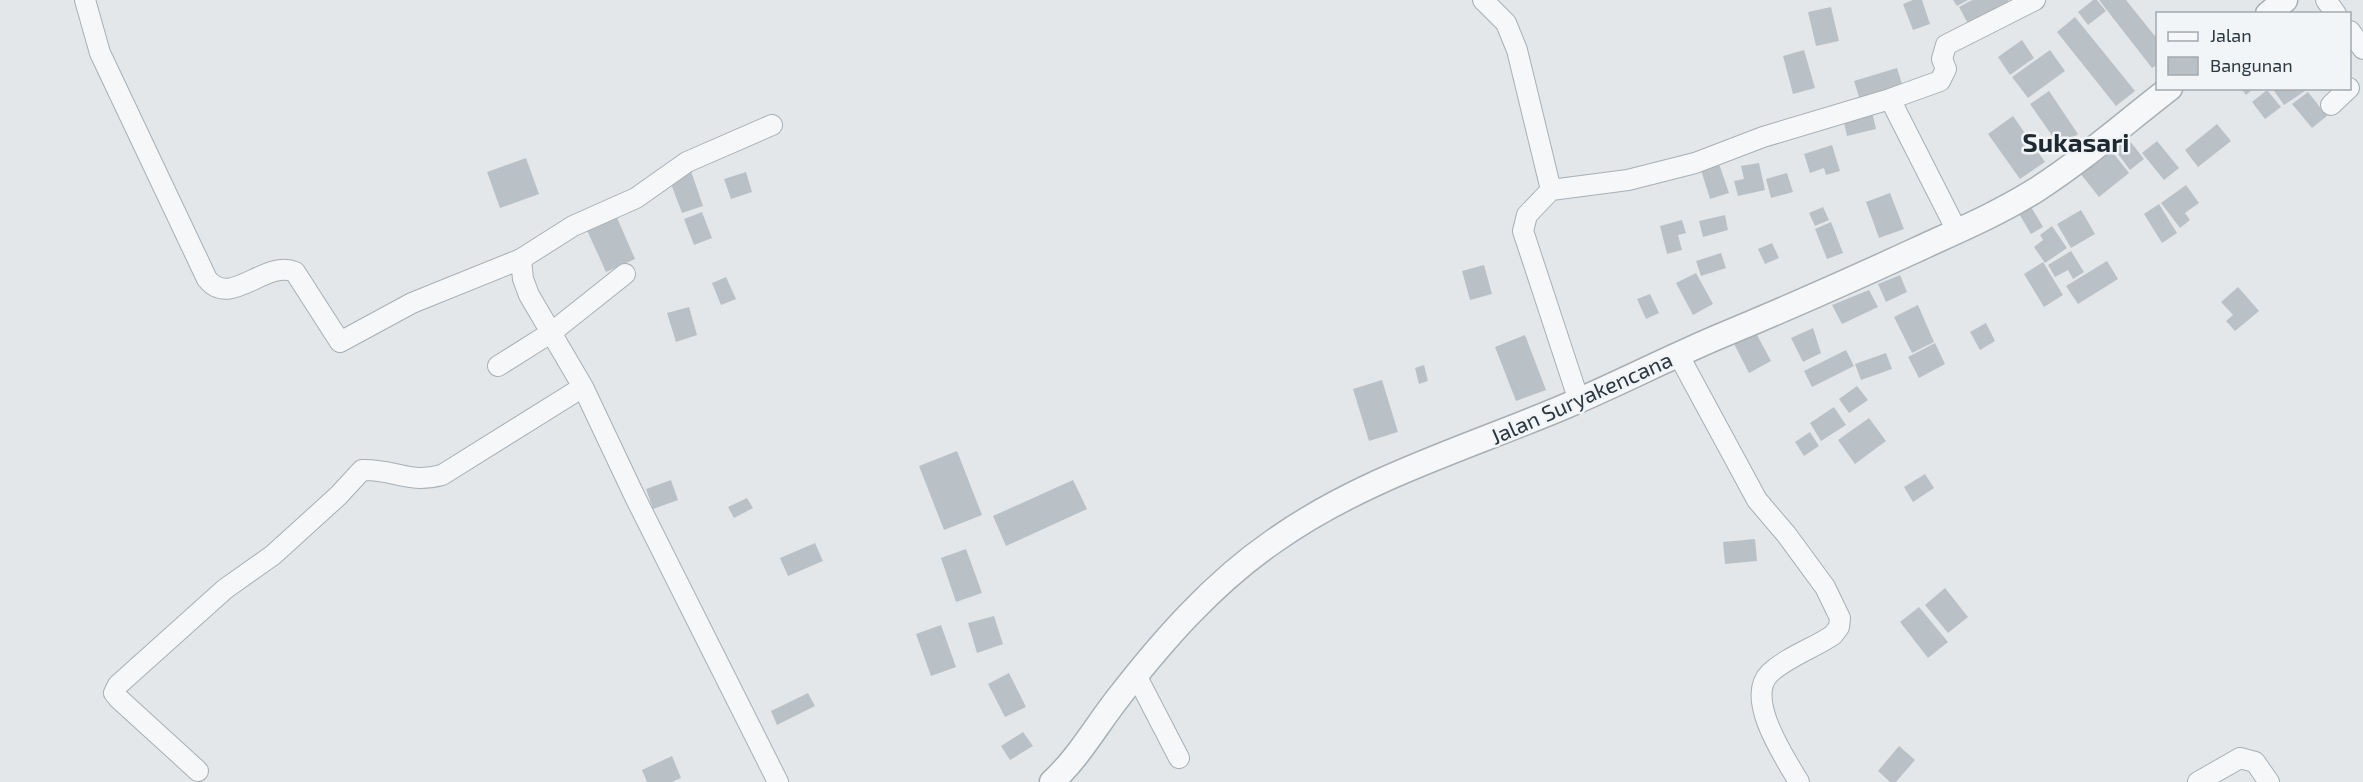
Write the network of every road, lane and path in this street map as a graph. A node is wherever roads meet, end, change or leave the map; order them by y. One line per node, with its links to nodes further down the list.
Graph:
1 (85, 0): 17 (street)
2 (1483, 0): 15 (street)
3 (2035, 0): 12 (street)
4 (2285, 0): 5 (street)
5 (2270, 12)
6 (2351, 34): 7 (street)
7 (2363, 49)
8 (2363, 76): 9 (street)
9 (2351, 86)
10 (2167, 90): 16 (street, Jalan Suryakencana)
11 (2347, 90): 13 (street)
12 (1890, 99): 15 (street); 16 (street)
13 (2331, 105)
14 (772, 125): 17 (street)
15 (1551, 190): 23 (street)
16 (1957, 231): 20 (street, Jalan Suryakencana)
17 (521, 259): 19 (street)
18 (625, 274): 19 (street)
19 (552, 332): 21 (street); 22 (street)
20 (1678, 354): 23 (street, Jalan Suryakencana); 29 (street)
21 (498, 366)
22 (583, 387): 26 (street); 27 (street)
23 (1579, 401): 24 (street, Jalan Suryakencana)
24 (1136, 675): 25 (street); 28 (street, Jalan Suryakencana)
25 (1179, 758)
26 (198, 771)
27 (778, 782)
28 (1052, 782)
29 (1799, 782)
30 (2198, 782): 31 (street)
31 (2269, 782)

